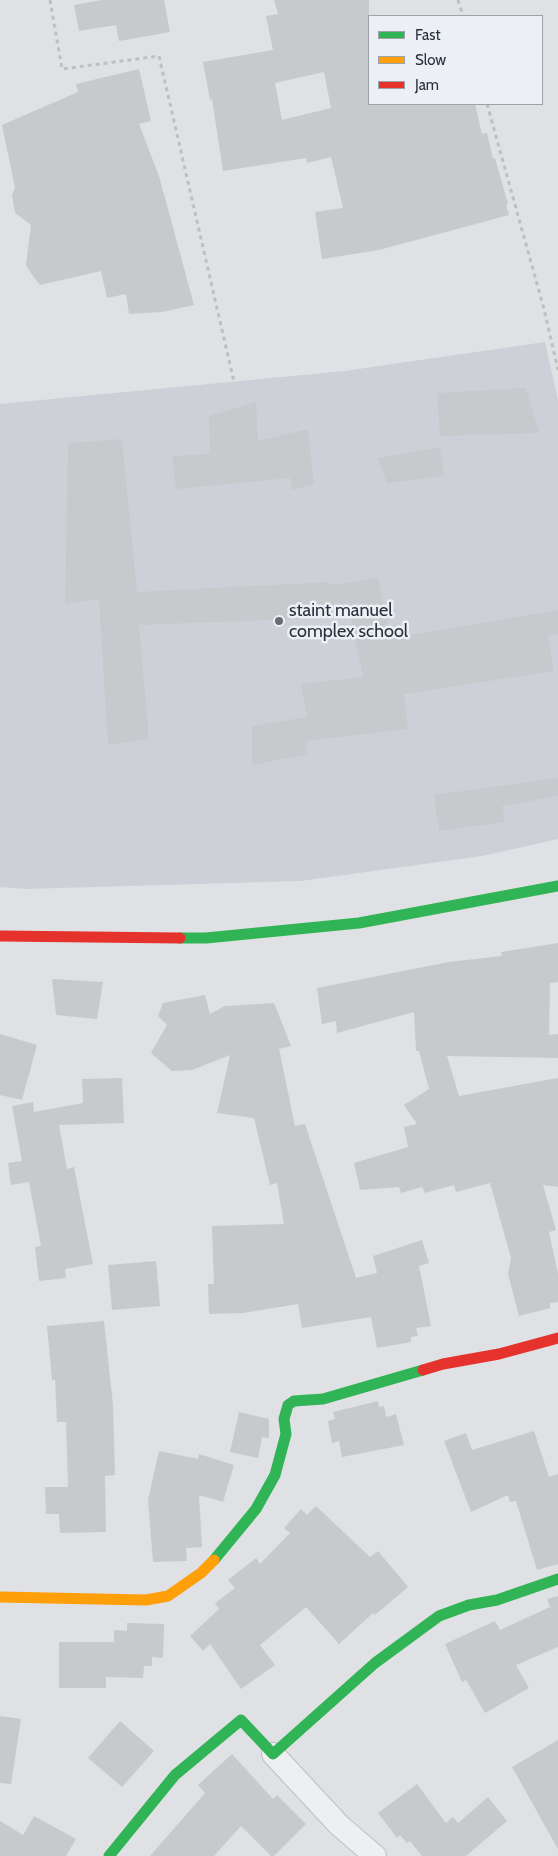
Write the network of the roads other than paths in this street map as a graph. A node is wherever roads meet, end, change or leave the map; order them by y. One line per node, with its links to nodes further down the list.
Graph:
1 (558, 886): 2 (street)
2 (0, 936)
3 (558, 1338): 5 (street)
4 (558, 1579): 6 (street)
5 (0, 1597)
6 (273, 1754): 7 (street); 8 (street)
7 (109, 1856)
8 (375, 1856)

